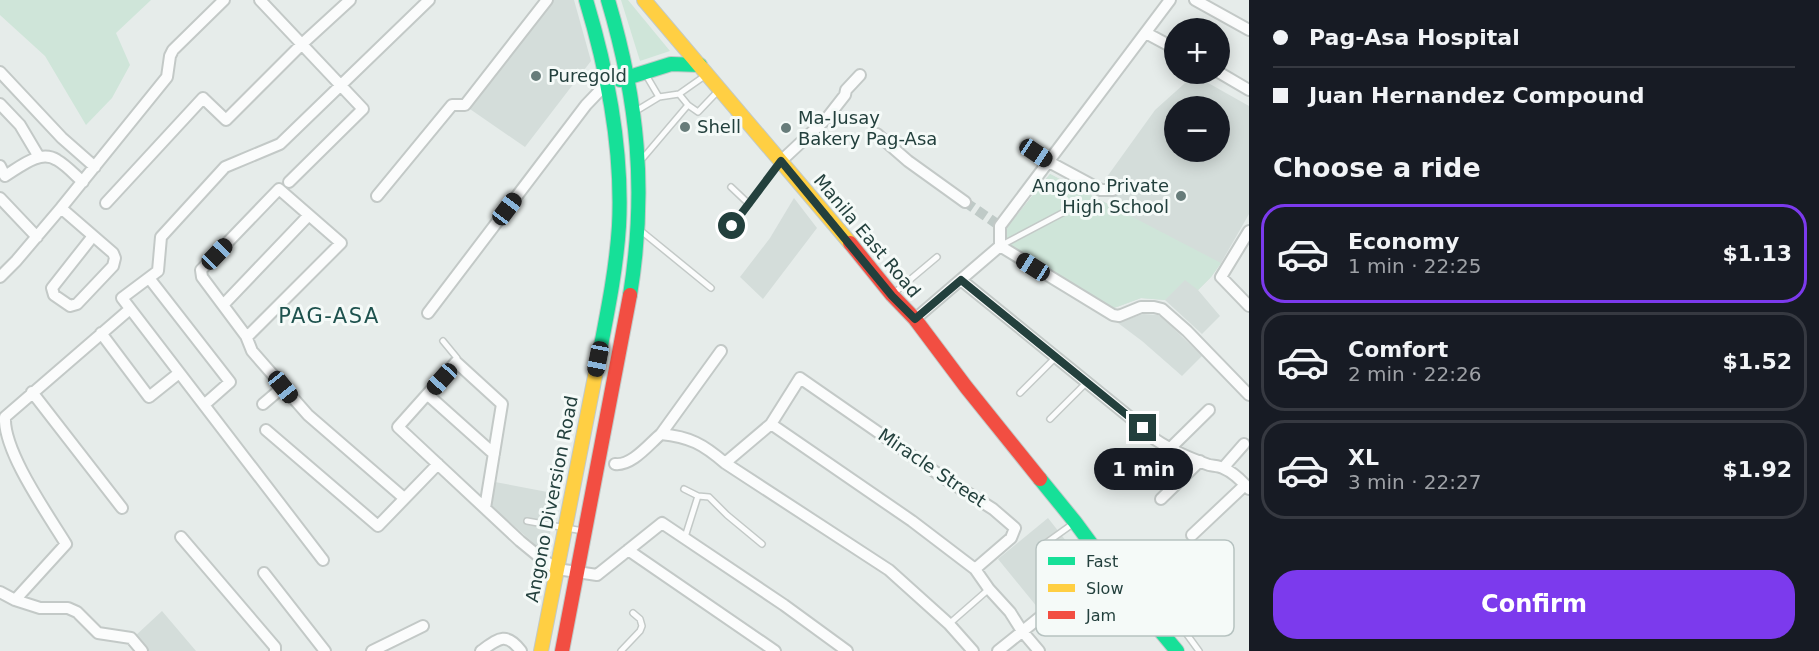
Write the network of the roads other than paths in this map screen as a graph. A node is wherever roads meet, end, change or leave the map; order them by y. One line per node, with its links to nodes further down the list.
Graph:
1 (224, 0): 37 (street)
2 (260, 0): 14 (street)
3 (350, 0): 14 (street)
4 (429, 0): 22 (street)
5 (547, 0): 42 (street)
6 (586, 0): 21 (main road, Angono Diversion Road)
7 (608, 0): 19 (main road, Angono Diversion Road)
8 (644, 0): 15 (main road, Manila East Road)
9 (1170, 0): 12 (street)
10 (1195, 0): 11 (street)
11 (1249, 30)
12 (1146, 33): 13 (street); 34 (street)
13 (1164, 43)
14 (302, 44): 22 (street); 45 (street)
15 (704, 69): 17 (main road); 23 (main road, Manila East Road); 25 (lane)
16 (0, 72): 37 (street)
17 (645, 73): 19 (main road); 26 (lane)
18 (860, 75): 33 (street)
19 (629, 79): 21 (main road); 29 (main road, Angono Diversion Road)
20 (1230, 79): 24 (street)
21 (608, 82): 51 (main road, Angono Diversion Road); 66 (street)
22 (341, 86): 39 (street); 59 (street)
23 (720, 89): 28 (lane); 33 (main road, Manila East Road)
24 (1249, 90)
25 (679, 94): 26 (lane); 28 (lane)
26 (659, 97): 29 (lane)
27 (0, 104): 32 (street)
28 (688, 105): 35 (lane)
29 (635, 112): 35 (main road, Angono Diversion Road)
30 (877, 134): 44 (street)
31 (1023, 145): 34 (lane)
32 (39, 157): 36 (street); 38 (street)
33 (781, 161): 46 (lane); 62 (main road, Manila East Road)
34 (1049, 162): 41 (street); 56 (street)
35 (638, 163): 52 (main road, Angono Diversion Road)
36 (0, 166)
37 (95, 167): 38 (street)
38 (83, 182): 47 (street)
39 (289, 182)
40 (731, 188): 46 (lane)
41 (1113, 190)
42 (377, 196)
43 (0, 198): 55 (street)
44 (965, 202)
45 (106, 203)
46 (749, 204): 50 (lane)
47 (62, 208): 54 (street); 55 (street)
48 (1070, 209): 56 (lane)
49 (309, 215): 63 (street); 63 (street); 69 (street)
50 (732, 226)
51 (618, 228): 52 (main road); 106 (main road, Angono Diversion Road)
52 (638, 228): 61 (lane); 107 (main road, Angono Diversion Road)
53 (1248, 235): 64 (street)
54 (93, 236): 54 (street)
55 (37, 237): 58 (street)
56 (1000, 246): 60 (street); 80 (street)
57 (937, 257): 62 (lane)
58 (2, 271)
59 (149, 278): 65 (street); 82 (street)
60 (961, 280): 67 (street); 72 (street)
61 (711, 288)
62 (892, 296): 67 (main road, Manila East Road)
63 (224, 304): 69 (street)
64 (1249, 306)
65 (130, 309): 68 (street); 74 (street)
66 (428, 313)
67 (915, 319): 105 (main road, Manila East Road)
68 (101, 333): 74 (street); 77 (street)
69 (247, 337): 76 (street)
70 (443, 341): 73 (lane)
71 (722, 351): 87 (street)
72 (1055, 358): 75 (street); 78 (lane)
73 (456, 363): 79 (street); 90 (street)
74 (179, 373): 82 (street)
75 (1086, 382): 84 (lane); 89 (street)
76 (283, 387): 81 (street); 100 (street)
77 (32, 392): 102 (street); 121 (street)
78 (1020, 393)
79 (428, 395): 90 (street); 93 (street)
80 (1249, 395)
81 (263, 404)
82 (204, 405): 115 (street)
83 (1209, 410): 89 (street)
84 (1050, 419)
85 (771, 424): 92 (street); 117 (street); 117 (street, Miracle Street)
86 (266, 430): 100 (street)
87 (661, 434): 92 (street); 94 (street)
88 (1244, 444): 95 (street)
89 (1170, 448): 91 (street); 96 (street)
90 (494, 454): 103 (street)
91 (1200, 461): 95 (street); 101 (street)
92 (725, 463): 124 (street)
93 (438, 464): 100 (street); 103 (street)
94 (615, 464)
95 (1223, 468): 97 (street)
96 (1140, 478)
97 (1247, 487): 108 (street)
98 (684, 489): 99 (lane)
99 (698, 496): 110 (lane); 113 (lane)
100 (404, 498)
101 (1161, 500)
102 (122, 508)
103 (485, 508): 116 (street)
104 (527, 521): 106 (lane)
105 (1075, 522): 111 (lane); 112 (main road, Manila East Road)
106 (565, 528): 107 (lane); 116 (main road, Angono Diversion Road)
107 (585, 531): 118 (main road, Angono Diversion Road)
108 (1192, 535)
109 (181, 537): 130 (street)
110 (685, 537): 114 (street); 139 (street)
111 (1050, 540)
112 (1087, 540)
113 (762, 544)
114 (628, 550): 118 (street); 138 (street)
115 (322, 560)
116 (557, 568): 118 (street); 135 (main road, Angono Diversion Road)
117 (975, 569): 120 (street)
118 (577, 572): 136 (main road, Angono Diversion Road)
119 (264, 573): 131 (street)
120 (989, 589): 124 (lane); 126 (street)
121 (5, 598): 129 (street)
122 (633, 614): 137 (lane)
123 (1036, 620): 126 (street)
124 (949, 624): 140 (street)
125 (423, 626): 132 (street)
126 (1022, 631): 141 (street); 142 (street)
127 (1165, 636): 143 (main road, Manila East Road)
128 (1188, 636): 144 (lane)
129 (142, 651)
130 (275, 651)
131 (325, 651)
132 (372, 651)
133 (481, 651): 134 (street)
134 (521, 651)
135 (541, 651)
136 (562, 651)
137 (621, 651)
138 (775, 651)
139 (847, 651)
140 (973, 651)
141 (999, 651)
142 (1039, 651)
143 (1177, 651)
144 (1199, 651)

